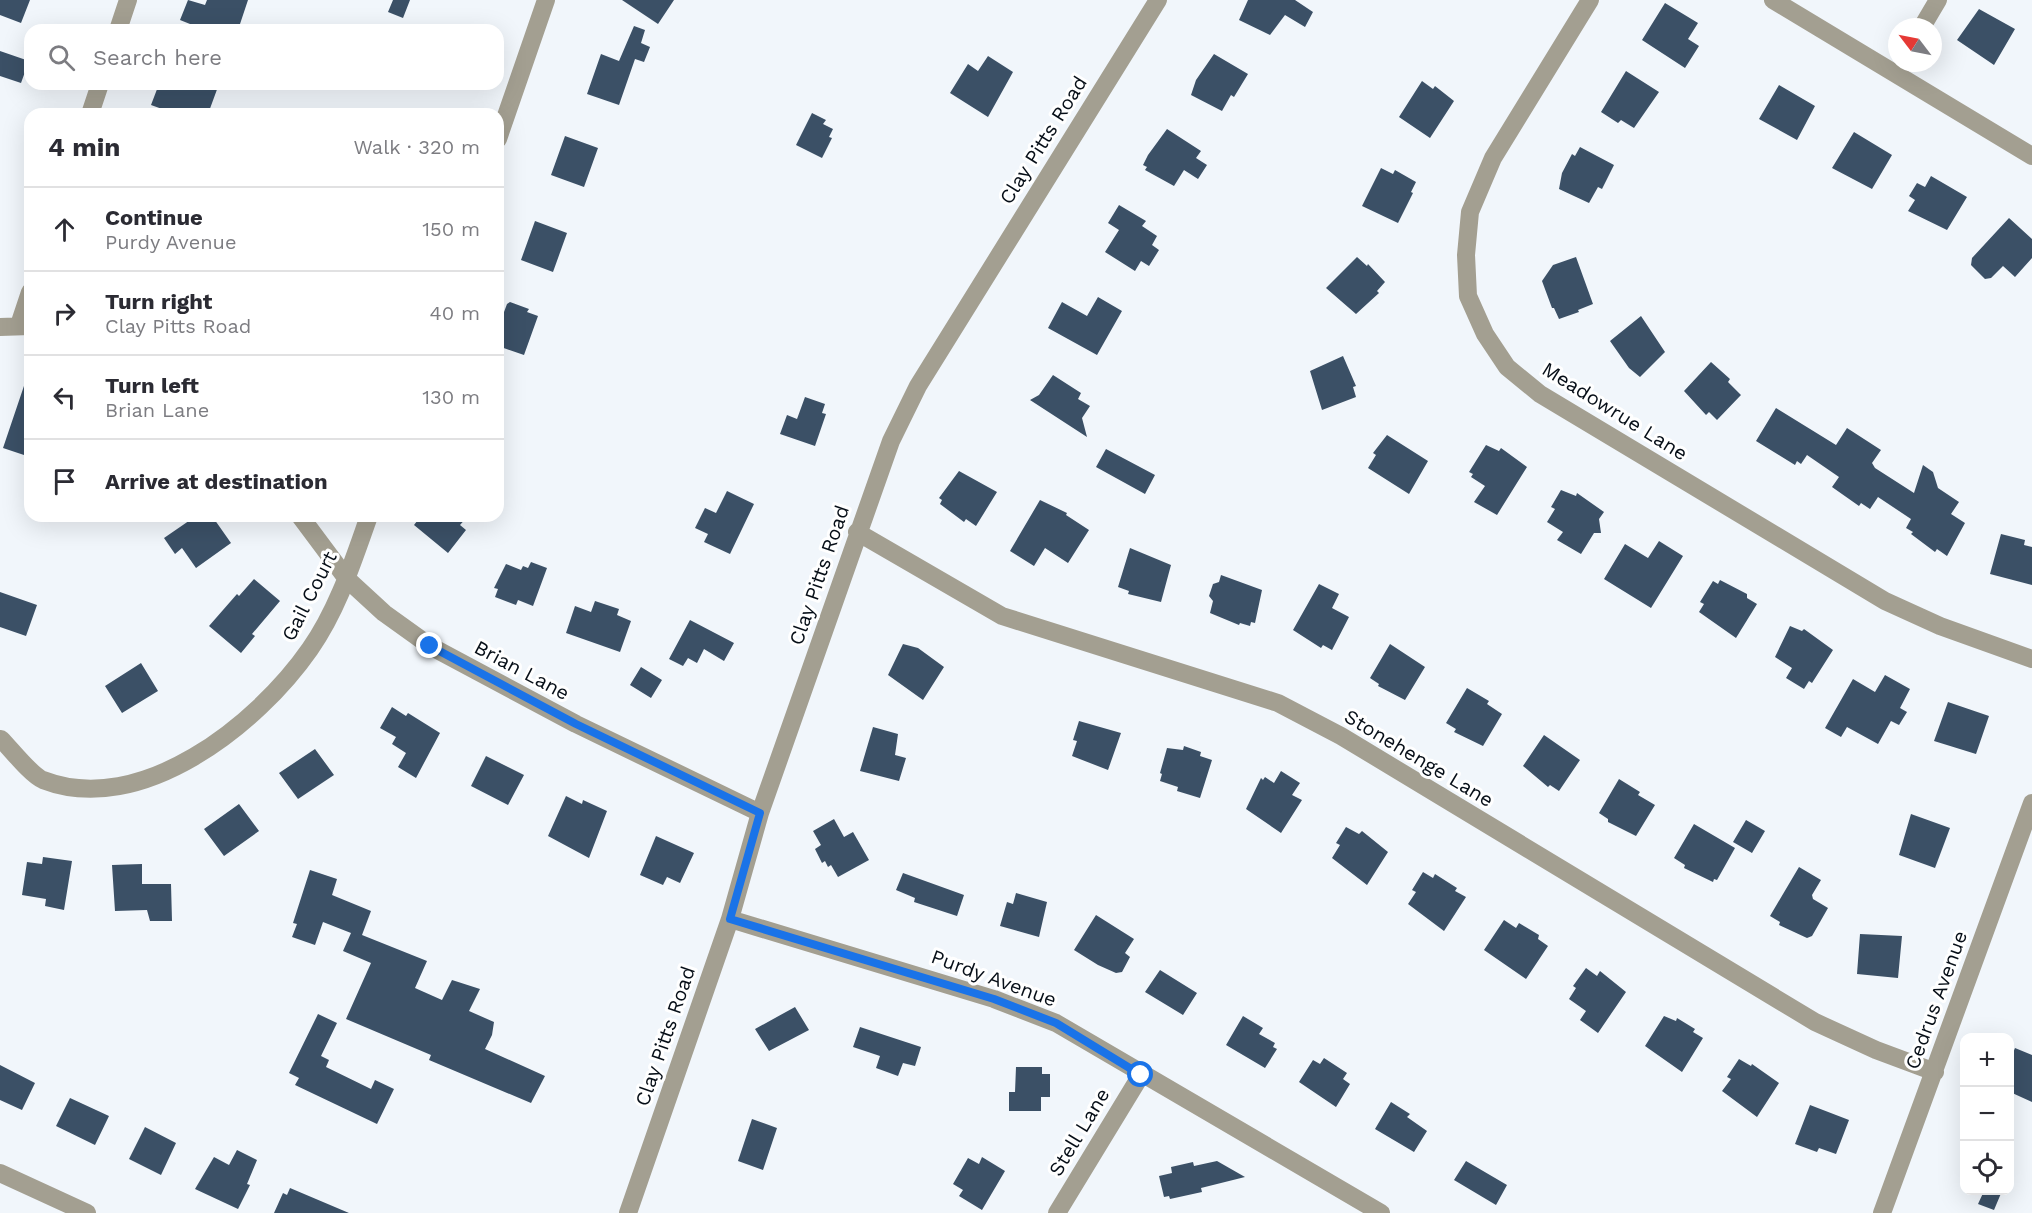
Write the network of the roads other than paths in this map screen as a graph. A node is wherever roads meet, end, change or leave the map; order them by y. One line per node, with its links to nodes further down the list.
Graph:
1 (128, 0): 8 (street)
2 (546, 0): 13 (street)
3 (1158, 0): 19 (street, Clay Pitts Road)
4 (1590, 0): 21 (street, Meadowrue Lane)
5 (1773, 0): 9 (street)
6 (1938, 0): 7 (street)
7 (1927, 18)
8 (120, 24)
9 (1888, 63)
10 (1903, 72): 14 (street)
11 (98, 90): 12 (street)
12 (92, 108)
13 (504, 122)
14 (2032, 156)
15 (24, 326): 16 (street)
16 (0, 327)
17 (304, 522): 20 (street, Brian Lane)
18 (367, 522): 20 (street, Gail Court)
19 (857, 532): 24 (street, Clay Pitts Road); 26 (street, Stonehenge Lane)
20 (347, 579): 22 (street, Gail Court); 24 (street, Brian Lane)
21 (2032, 659)
22 (1, 739)
23 (2032, 803): 26 (street, Cedrus Avenue)
24 (760, 813): 25 (street, Clay Pitts Road)
25 (730, 919): 27 (street, Purdy Avenue); 30 (street, Clay Pitts Road)
26 (1935, 1072): 33 (street, Cedrus Avenue)
27 (1141, 1075): 31 (street, Stell Lane); 32 (street, Purdy Avenue)
28 (0, 1173): 29 (street)
29 (87, 1213)
30 (628, 1213)
31 (1057, 1213)
32 (1381, 1213)
33 (1882, 1213)

